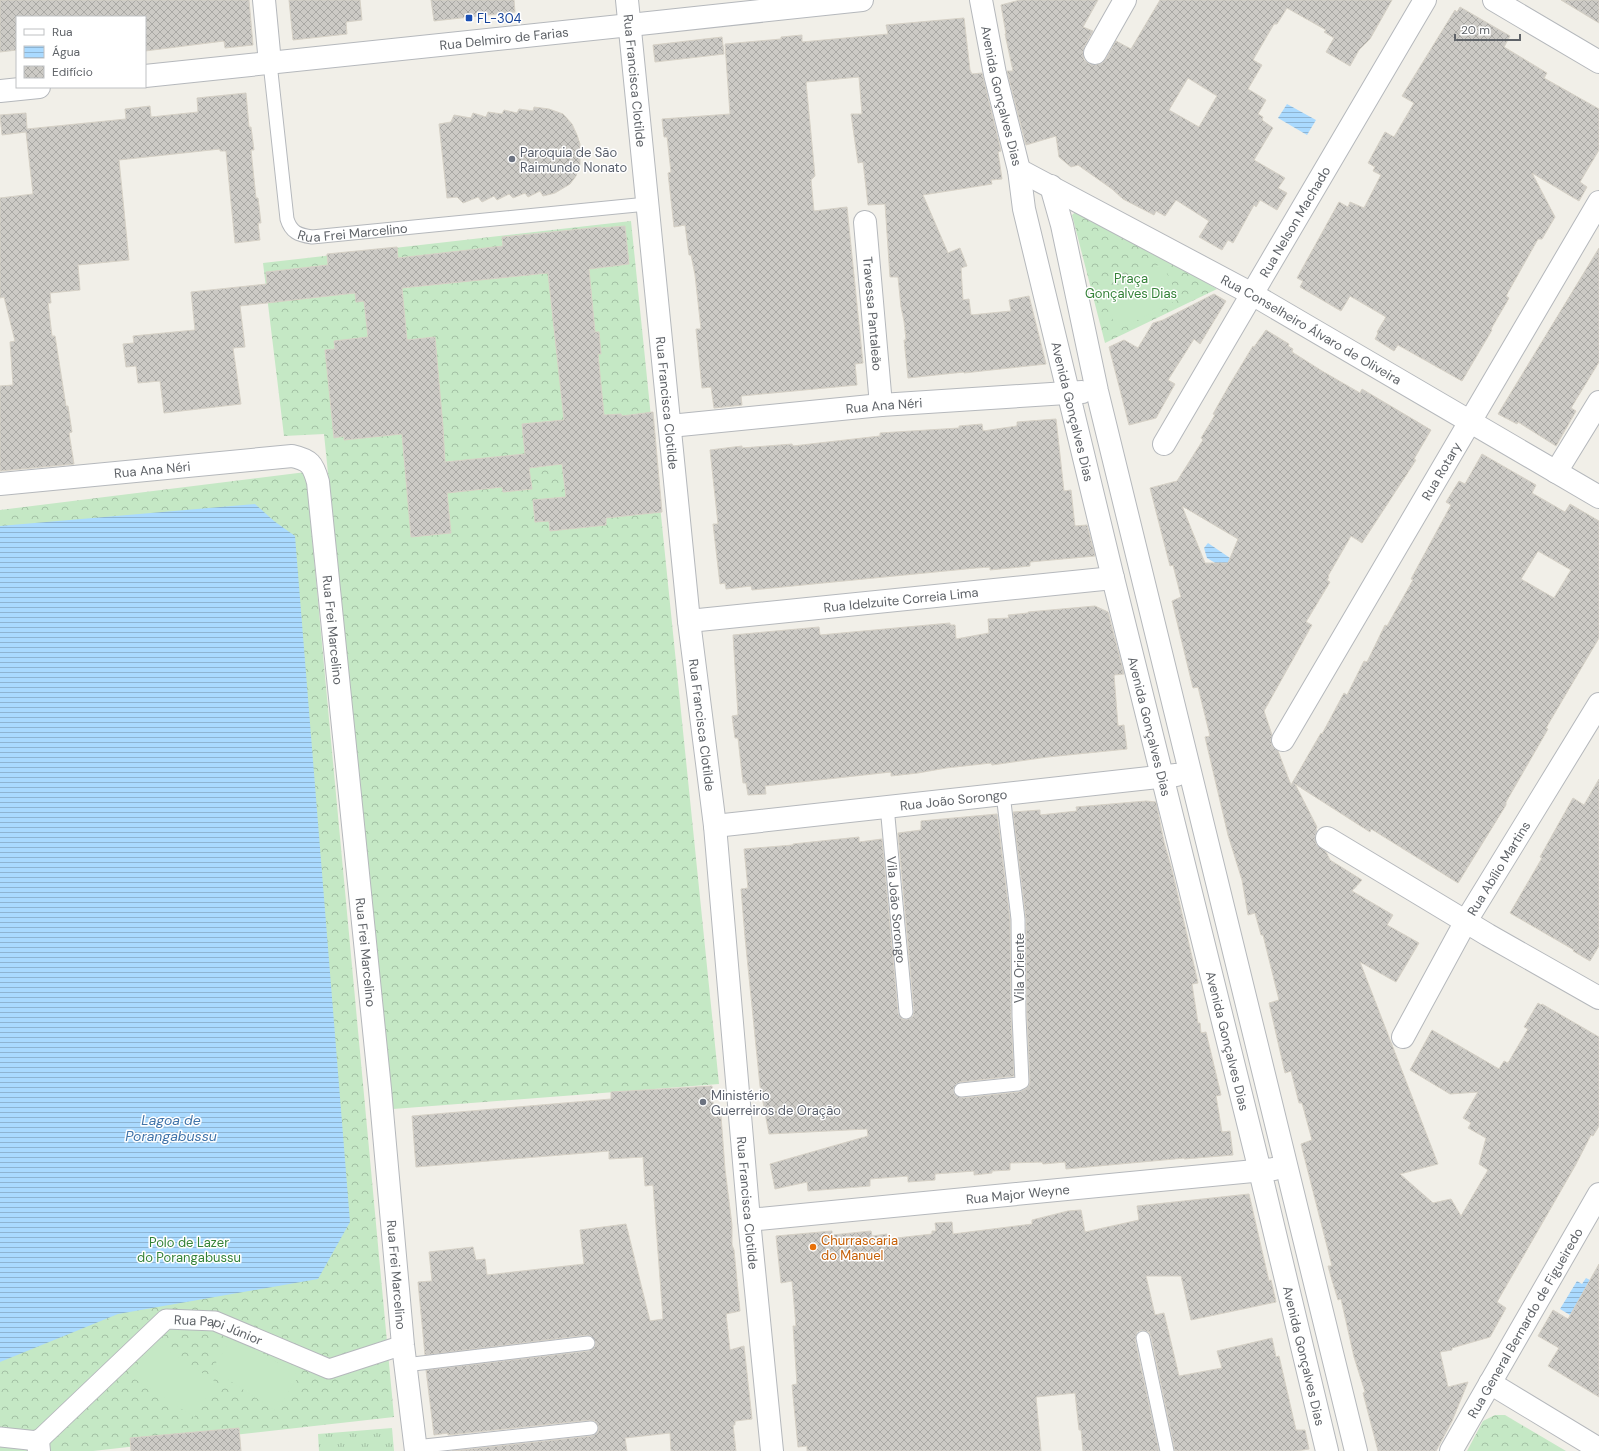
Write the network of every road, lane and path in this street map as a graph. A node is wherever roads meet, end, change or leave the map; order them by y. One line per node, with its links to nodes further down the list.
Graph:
1 (264, 0): 11 (street, Rua Frei Marcelino)
2 (627, 0): 8 (street, Rua Francisca Clotilde)
3 (862, 0): 8 (street, Rua Delmiro de Farias)
4 (981, 0): 15 (street, Avenida Gonçalves Dias)
5 (1125, 0): 9 (street)
6 (1425, 0): 20 (street, Rua Nelson Machado)
7 (1494, 0): 10 (street)
8 (630, 25): 11 (street, Rua Delmiro de Farias); 18 (street, Rua Francisca Clotilde)
9 (1095, 53)
10 (1599, 62)
11 (270, 63): 12 (street, Rua Delmiro de Farias); 18 (lane, Rua Frei Marcelino)
12 (146, 76)
13 (29, 88): 14 (street)
14 (0, 91)
15 (1018, 170): 16 (street, Rua Conselheiro Álvaro de Oliveira); 22 (street, Avenida Gonçalves Dias)
16 (1051, 186): 20 (street, Rua Conselheiro Álvaro de Oliveira); 21 (street, Avenida Gonçalves Dias)
17 (1599, 202): 25 (street, Rua Rotary)
18 (647, 204): 26 (street, Rua Francisca Clotilde)
19 (865, 222): 24 (street, Travessa Pantaleão)
20 (1252, 294): 25 (street, Rua Conselheiro Álvaro de Oliveira); 27 (street, Rua Nelson Machado)
21 (1097, 391): 22 (street, Rua Ana Néri); 36 (street, Avenida Gonçalves Dias)
22 (1069, 393): 24 (street, Rua Ana Néri); 32 (street, Avenida Gonçalves Dias)
23 (1599, 402): 29 (street)
24 (881, 405): 26 (street, Rua Ana Néri)
25 (1469, 422): 29 (street, Rua Conselheiro Álvaro de Oliveira); 35 (street, Rua Rotary)
26 (670, 426): 33 (street, Rua Francisca Clotilde)
27 (1164, 444)
28 (305, 459): 30 (street, Rua Ana Néri); 53 (street, Rua Frei Marcelino)
29 (1556, 472): 31 (street, Rua Conselheiro Álvaro de Oliveira)
30 (0, 484)
31 (1599, 497)
32 (1113, 578): 33 (street, Rua Idelzuite Correia Lima); 37 (street, Avenida Gonçalves Dias)
33 (689, 621): 40 (street, Rua Francisca Clotilde)
34 (1599, 704): 42 (street, Rua Abílio Martins)
35 (1283, 740)
36 (1192, 774): 37 (street, Rua João Sorongo); 47 (street, Avenida Gonçalves Dias)
37 (1162, 776): 38 (street, Rua João Sorongo); 48 (street, Avenida Gonçalves Dias)
38 (1003, 794): 39 (street, Rua João Sorongo); 46 (lane, Vila Oriente)
39 (887, 806): 40 (street, Rua João Sorongo); 44 (lane, Vila João Sorongo)
40 (715, 826): 50 (street, Rua Francisca Clotilde)
41 (1327, 838): 42 (street)
42 (1466, 921): 43 (street); 45 (street, Rua Abílio Martins)
43 (1599, 998)
44 (906, 1012)
45 (1403, 1037)
46 (961, 1090)
47 (1287, 1167): 48 (street, Rua Major Weyne); 63 (street, Avenida Gonçalves Dias)
48 (1260, 1171): 50 (street, Rua Major Weyne); 62 (street, Avenida Gonçalves Dias)
49 (1599, 1194): 54 (street, Rua General Bernardo de Figueiredo)
50 (749, 1220): 60 (street, Rua Francisca Clotilde)
51 (1143, 1338): 61 (lane)
52 (588, 1343): 53 (lane)
53 (404, 1355): 57 (street, Rua Papi Júnior); 58 (street, Rua Frei Marcelino)
54 (1490, 1383): 59 (street); 64 (street, Rua General Bernardo de Figueiredo)
55 (591, 1428): 58 (lane)
56 (0, 1437): 57 (street, Rua Papi Júnior)
57 (39, 1446)
58 (416, 1449)
59 (1599, 1449)
60 (772, 1451)
61 (1167, 1451)
62 (1327, 1451)
63 (1356, 1451)
64 (1451, 1451)

